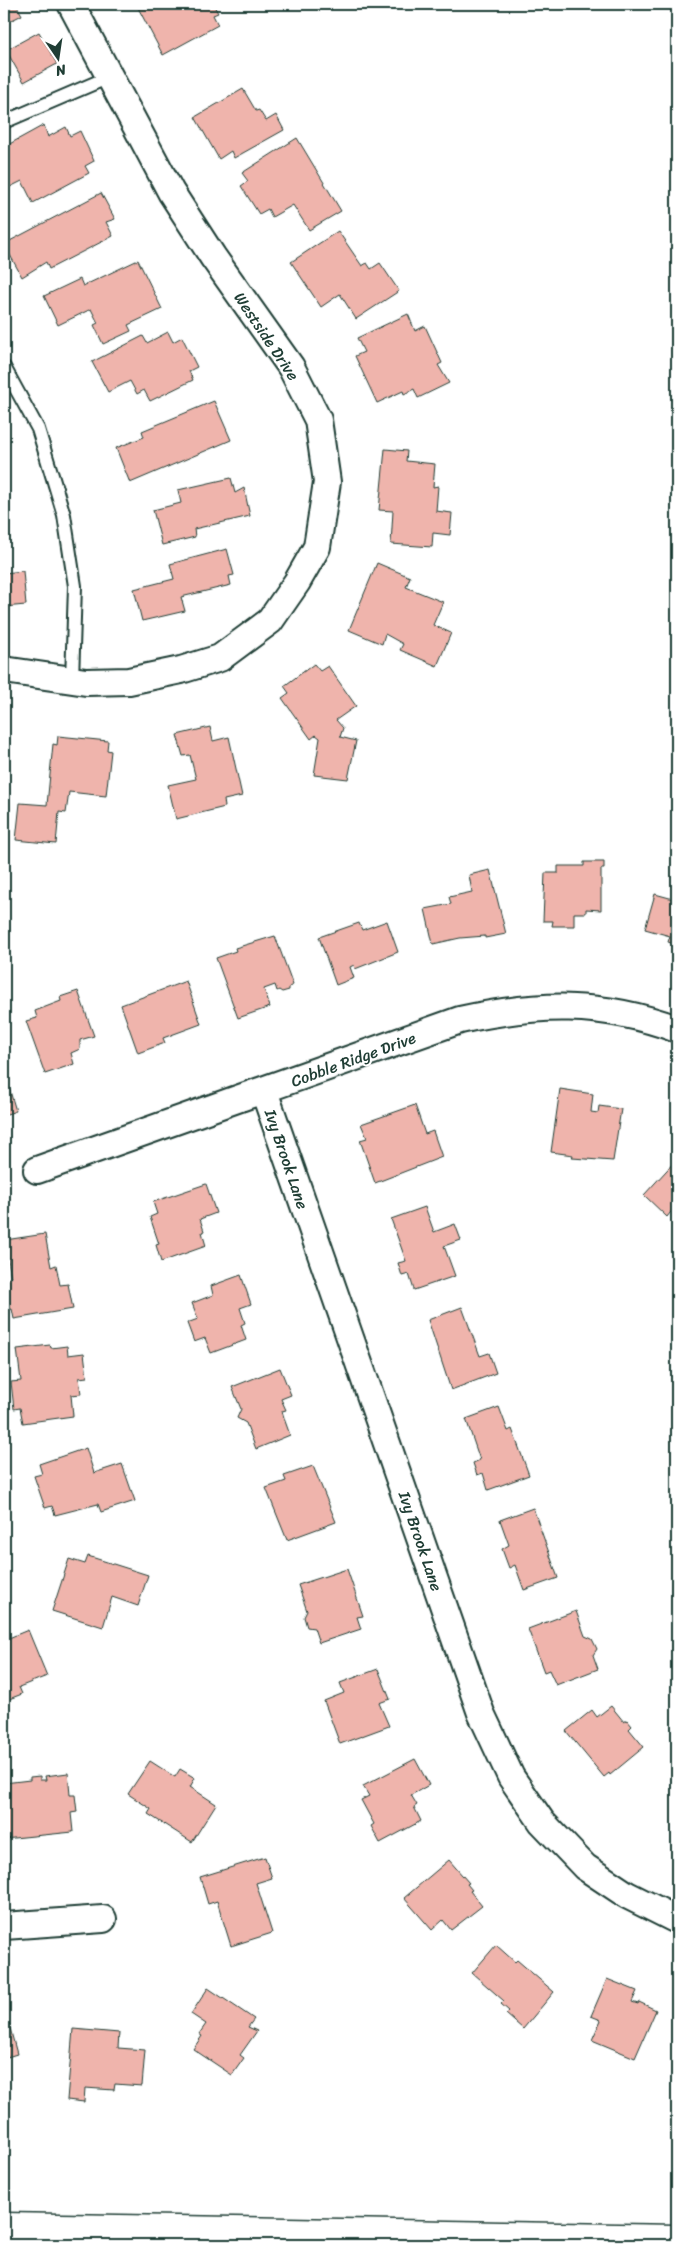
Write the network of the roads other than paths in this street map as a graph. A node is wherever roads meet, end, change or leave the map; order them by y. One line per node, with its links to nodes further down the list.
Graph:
1 (71, 4): 2 (street, Westside Drive)
2 (109, 77): 3 (lane); 6 (street, Westside Drive)
3 (4, 122)
4 (4, 367): 6 (lane)
5 (4, 670): 6 (street, Westside Drive)
6 (72, 680)
7 (677, 1029): 8 (street, Cobble Ridge Drive)
8 (264, 1091): 9 (street, Cobble Ridge Drive); 11 (street, Ivy Brook Lane)
9 (37, 1170)
10 (103, 1919): 12 (street)
11 (677, 1920)
12 (4, 1926)
13 (4, 2227): 14 (street)
14 (268, 2238): 15 (street)
15 (677, 2239)

